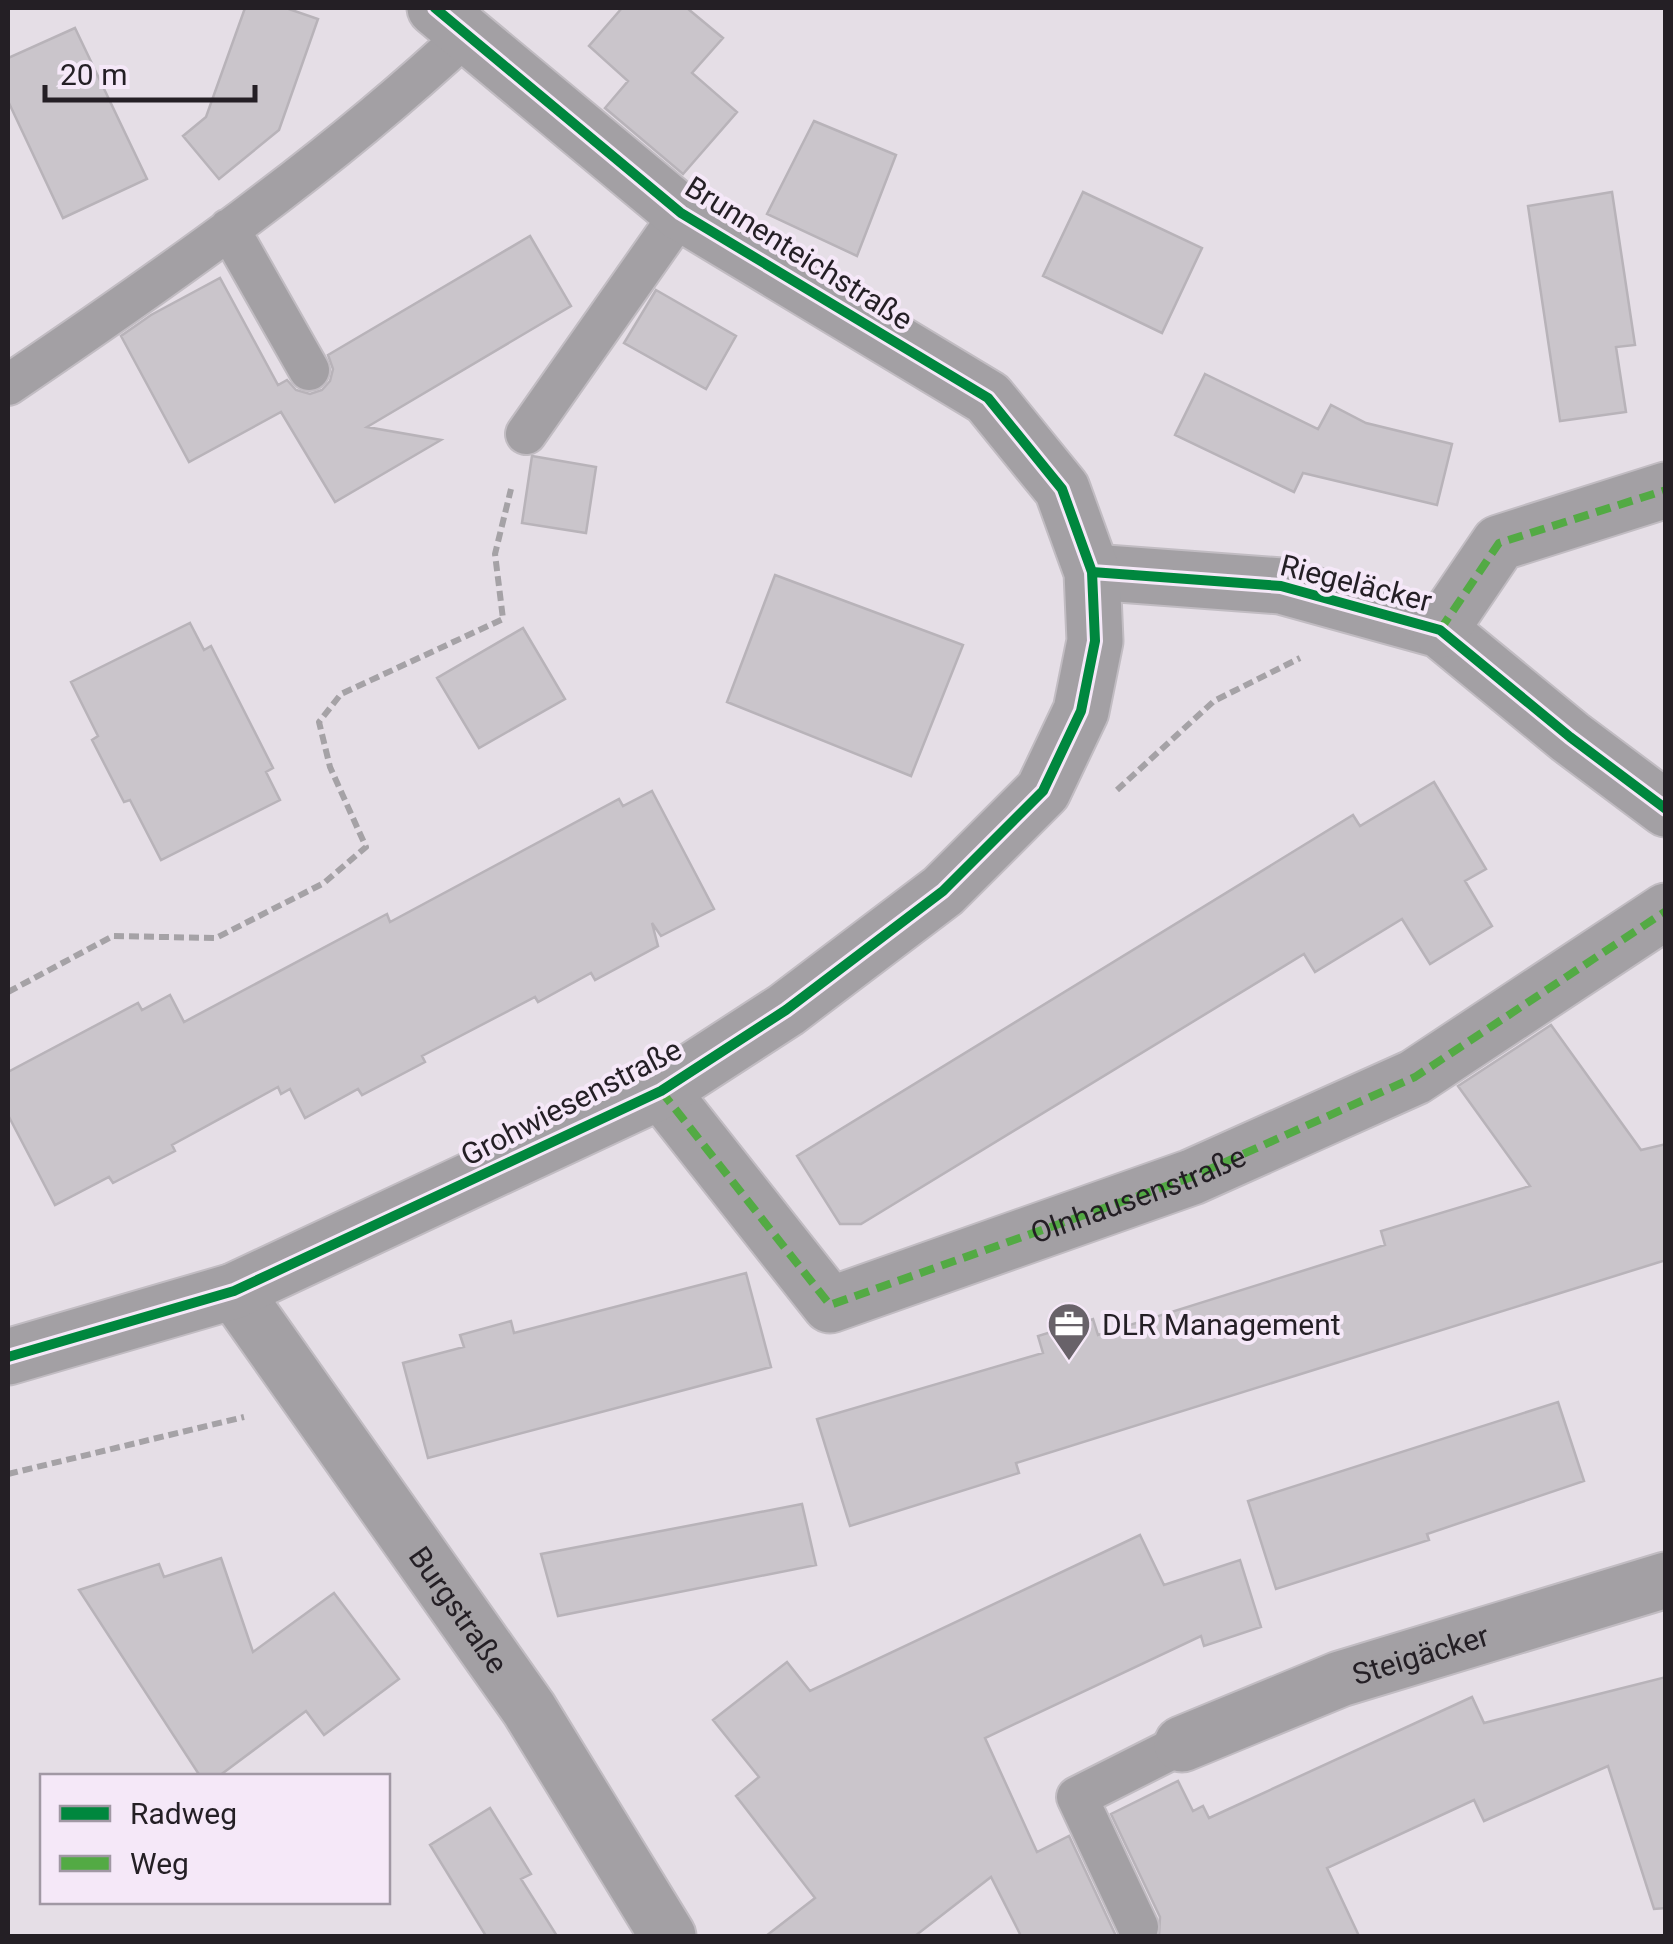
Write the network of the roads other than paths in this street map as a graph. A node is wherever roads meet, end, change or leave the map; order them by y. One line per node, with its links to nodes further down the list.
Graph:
1 (451, 21): 2 (street, Brunnenteichstraße); 3 (lane)
2 (680, 212): 6 (lane, Brunnenteichstraße); 8 (street, Brunnenteichstraße)
3 (229, 229): 4 (lane); 5 (lane)
4 (309, 370)
5 (8, 385)
6 (526, 434)
7 (1666, 490): 9 (street)
8 (1092, 572): 9 (street, Riegeläcker); 12 (street, Grohwiesenstraße)
9 (1440, 630): 10 (street, Riegeläcker)
10 (1666, 809)
11 (1666, 911): 12 (street, Olnhausenstraße)
12 (661, 1091): 13 (street, Grohwiesenstraße)
13 (234, 1291): 14 (street, Grohwiesenstraße); 18 (street, Burgstraße)
14 (8, 1357)
15 (1666, 1580): 16 (street, Steigäcker)
16 (1182, 1744): 17 (lane)
17 (1138, 1927)
18 (668, 1936)

